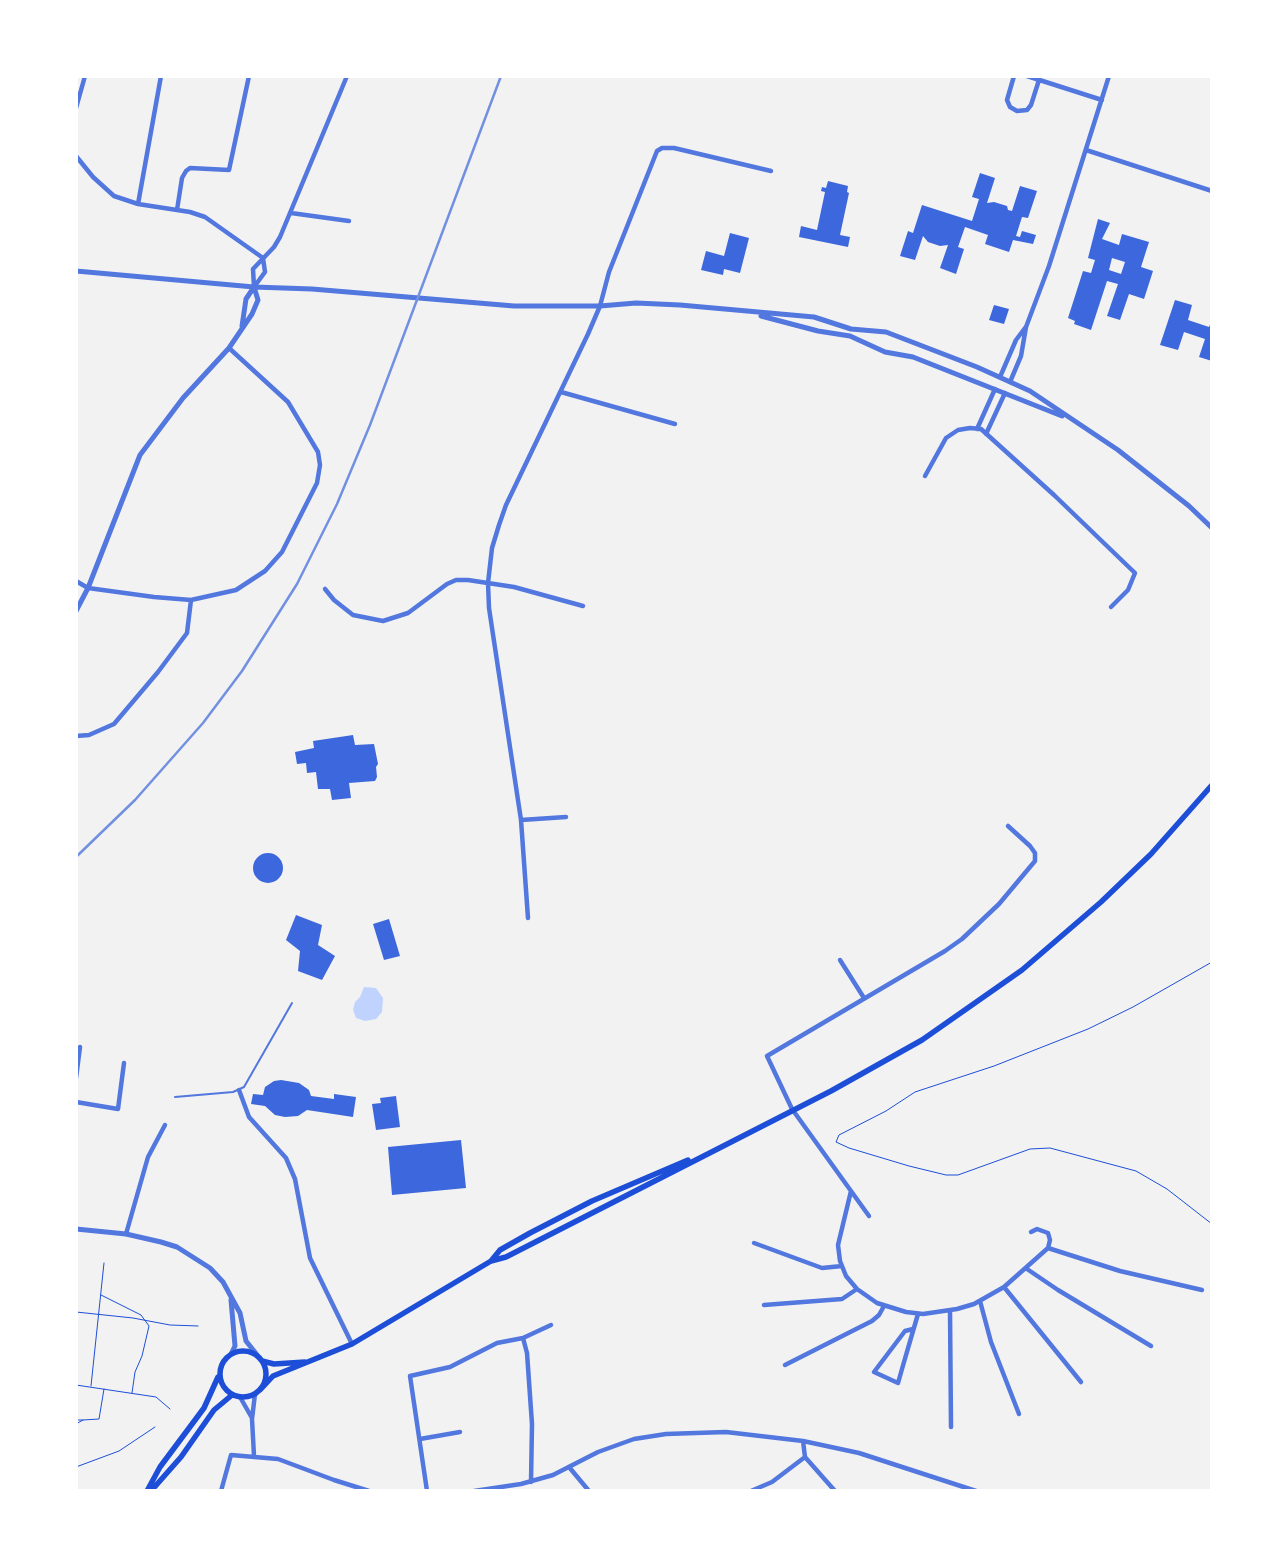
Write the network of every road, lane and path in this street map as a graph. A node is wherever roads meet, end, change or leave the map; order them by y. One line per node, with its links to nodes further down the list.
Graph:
1 (85, 76): 10 (street)
2 (162, 76): 15 (street)
3 (249, 76): 16 (street)
4 (347, 76): 17 (street)
5 (1014, 76): 8 (street)
6 (1027, 76): 8 (street)
7 (1110, 76): 9 (street)
8 (1039, 80): 9 (street)
9 (1102, 100): 11 (street)
10 (76, 108)
11 (1086, 150): 14 (street); 24 (street)
12 (76, 156): 15 (street)
13 (771, 170): 22 (street)
14 (1212, 191)
15 (138, 204): 16 (street)
16 (177, 210): 19 (street)
17 (291, 213): 18 (street); 19 (street)
18 (349, 221)
19 (263, 258): 21 (street); 21 (street)
20 (76, 271): 21 (street)
21 (254, 287): 22 (street); 25 (street); 25 (street)
22 (600, 306): 23 (street); 30 (street)
23 (751, 313): 27 (street); 29 (street)
24 (1026, 326): 27 (street); 28 (street)
25 (241, 329): 26 (street)
26 (229, 348): 40 (street); 42 (street)
27 (1000, 377): 28 (street); 29 (street)
28 (1010, 382): 31 (street); 32 (street)
29 (995, 389): 31 (street); 34 (street)
30 (561, 392): 33 (street); 39 (street)
31 (1005, 393): 32 (street); 35 (street)
32 (1073, 421): 37 (street)
33 (675, 424)
34 (979, 429): 35 (street); 36 (street)
35 (986, 434): 44 (street)
36 (925, 476)
37 (1212, 528)
38 (76, 581): 40 (street)
39 (488, 584): 41 (street); 43 (street); 49 (street)
40 (88, 588): 42 (street); 45 (street)
41 (325, 589)
42 (191, 600): 46 (street)
43 (583, 606)
44 (1111, 607)
45 (76, 610)
46 (76, 736)
47 (1212, 784): 62 (main road)
48 (566, 816): 49 (street)
49 (522, 820): 51 (street)
50 (1008, 826): 54 (street)
51 (528, 918)
52 (840, 960): 54 (street)
53 (1212, 962): 67 (path)
54 (864, 998): 62 (street)
55 (292, 1002): 59 (lane)
56 (80, 1047): 58 (street)
57 (124, 1063): 61 (street)
58 (76, 1078)
59 (239, 1090): 60 (lane); 94 (street)
60 (175, 1097)
61 (76, 1102)
62 (792, 1110): 64 (main road); 65 (street)
63 (165, 1126): 70 (street)
64 (708, 1152): 73 (main road); 73 (main road)
65 (851, 1191): 66 (street); 75 (street)
66 (869, 1216)
67 (1212, 1224)
68 (76, 1229): 70 (street)
69 (1031, 1232): 72 (street)
70 (126, 1234): 81 (street)
71 (754, 1242): 75 (street)
72 (1048, 1248): 76 (street); 79 (street)
73 (492, 1261): 94 (main road)
74 (104, 1263): 80 (path)
75 (842, 1266): 78 (street)
76 (1027, 1269): 77 (street); 95 (street)
77 (1004, 1287): 82 (street); 101 (street)
78 (857, 1289): 83 (street); 84 (street)
79 (1202, 1290)
80 (101, 1295): 87 (path); 89 (path)
81 (231, 1297): 96 (street); 97 (street)
82 (980, 1301): 85 (street); 110 (street)
83 (764, 1305)
84 (884, 1306): 88 (street); 99 (street)
85 (950, 1310): 88 (street); 116 (street)
86 (76, 1312): 87 (path)
87 (98, 1314): 89 (path); 103 (path)
88 (918, 1314): 92 (street)
89 (146, 1320): 91 (path); 106 (path)
90 (551, 1325): 93 (street)
91 (198, 1326)
92 (913, 1329): 92 (street)
93 (523, 1338): 118 (street); 124 (street)
94 (352, 1344): 98 (main road)
95 (1151, 1346)
96 (231, 1354): 97 (main road); 100 (main road)
97 (260, 1359): 98 (main road); 105 (main road)
98 (307, 1363): 105 (main road)
99 (786, 1365)
100 (219, 1375): 107 (main road); 127 (main road)
101 (1082, 1382)
102 (76, 1385): 103 (path)
103 (91, 1386): 104 (path)
104 (104, 1388): 106 (path); 113 (path)
105 (257, 1392): 108 (main road); 111 (street)
106 (132, 1393): 109 (path)
107 (232, 1395): 108 (main road); 127 (main road)
108 (240, 1397): 111 (street)
109 (170, 1409)
110 (1019, 1414)
111 (252, 1419): 120 (street)
112 (76, 1420): 113 (path)
113 (83, 1420): 114 (path)
114 (76, 1424)
115 (155, 1427): 122 (path)
116 (951, 1427)
117 (460, 1432): 118 (street)
118 (420, 1440): 130 (street)
119 (803, 1441): 121 (street); 123 (street); 126 (street)
120 (254, 1456): 128 (street); 129 (street)
121 (805, 1457): 133 (street); 134 (street)
122 (76, 1467)
123 (569, 1467): 124 (street); 132 (street)
124 (531, 1482): 125 (street)
125 (506, 1488): 131 (street)
126 (974, 1490)
127 (149, 1491)
128 (221, 1491)
129 (369, 1491)
130 (427, 1491)
131 (474, 1491)
132 (589, 1491)
133 (751, 1491)
134 (835, 1491)

